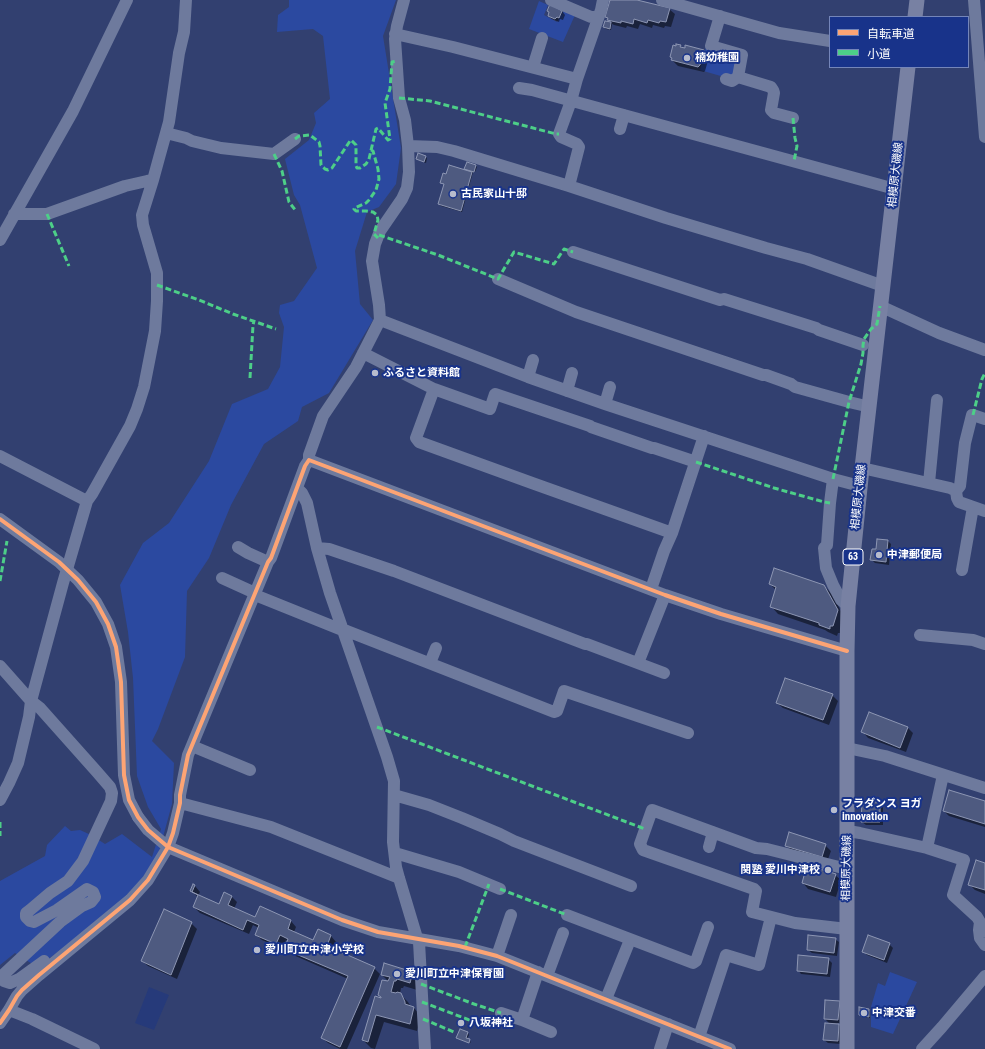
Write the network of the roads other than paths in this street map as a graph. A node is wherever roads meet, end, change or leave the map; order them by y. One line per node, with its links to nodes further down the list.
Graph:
1 (127, 0): 31 (street)
2 (186, 0): 24 (street)
3 (404, 0): 12 (street)
4 (551, 0): 11 (street)
5 (603, 0): 11 (street)
6 (662, 0): 9 (street)
7 (916, 0): 10 (main road)
8 (974, 0): 13 (street)
9 (720, 16): 15 (street); 22 (street)
10 (915, 16)
11 (598, 17): 18 (street)
12 (395, 34): 16 (street); 27 (street)
13 (977, 35): 25 (street)
14 (542, 38): 16 (street)
15 (829, 41)
16 (533, 67): 18 (street)
17 (908, 68): 30 (main road, 相模原大磯線 / 63)
18 (577, 79): 20 (street)
19 (519, 88): 20 (street)
20 (571, 101): 21 (street); 29 (street)
21 (624, 115): 23 (street); 30 (street)
22 (793, 118)
23 (620, 129)
24 (166, 133): 26 (street); 28 (street)
25 (985, 137)
26 (295, 139)
27 (408, 146): 29 (street); 37 (street)
28 (153, 180): 31 (street); 61 (street)
29 (569, 186): 35 (street)
30 (895, 189): 35 (main road, 相模原大磯線 / 63)
31 (14, 214): 32 (street)
32 (0, 240)
33 (574, 252): 38 (street)
34 (498, 279): 49 (street)
35 (883, 286): 36 (main road, 相模原大磯線 / 63)
36 (880, 306): 39 (street); 49 (main road, 相模原大磯線 / 63)
37 (380, 320): 40 (street); 43 (street)
38 (863, 345)
39 (985, 350)
40 (363, 353): 45 (street); 53 (street)
41 (533, 360): 43 (street)
42 (572, 373): 46 (street)
43 (528, 377): 46 (street)
44 (610, 387): 48 (street)
45 (434, 389): 54 (street); 65 (street)
46 (567, 391): 48 (street)
47 (936, 400): 57 (street)
48 (604, 404): 51 (street)
49 (870, 407): 55 (main road, 相模原大磯線 / 63)
50 (985, 419): 60 (street)
51 (704, 436): 54 (street); 56 (street)
52 (0, 456): 61 (street)
53 (309, 460): 59 (street); 71 (street)
54 (696, 462): 65 (street)
55 (862, 468): 57 (street); 58 (main road, 相模原大磯線 / 63)
56 (834, 478): 58 (street); 74 (street)
57 (929, 483): 60 (street)
58 (860, 486): 74 (main road, 相模原大磯線 / 63)
59 (297, 488): 67 (street); 68 (street)
60 (956, 491): 62 (street)
61 (87, 501): 84 (street)
62 (973, 507): 63 (street); 69 (street)
63 (985, 511)
64 (0, 519): 96 (street, bridge)
65 (672, 533): 71 (street)
66 (238, 547): 68 (street)
67 (317, 548): 75 (street); 81 (street)
68 (268, 562): 72 (street)
69 (966, 564)
70 (225, 577): 72 (street)
71 (651, 589): 73 (street)
72 (255, 594): 75 (street); 86 (street)
73 (665, 595): 79 (street); 81 (street)
74 (848, 606): 79 (main road, 相模原大磯線 / 63)
75 (342, 630): 80 (street); 91 (street)
76 (920, 635): 77 (street)
77 (985, 644)
78 (436, 648): 80 (street)
79 (847, 652): 87 (main road, 相模原大磯線 / 63)
80 (430, 663): 85 (street)
81 (638, 663): 83 (street)
82 (0, 666): 84 (street)
83 (664, 673)
84 (31, 701): 92 (street); 113 (street)
85 (681, 733)
86 (192, 746): 88 (street); 93 (street)
87 (847, 748): 89 (street); 94 (main road, 相模原大磯線 / 63)
88 (246, 766)
89 (943, 775): 90 (street); 98 (street)
90 (985, 788)
91 (394, 795): 99 (street); 102 (street)
92 (0, 800)
93 (180, 803): 96 (street); 101 (street)
94 (848, 831): 98 (street); 100 (main road, 相模原大磯線 / 63)
95 (713, 832): 97 (street); 100 (street); 106 (street)
96 (168, 847): 109 (street); 113 (street)
97 (708, 847)
98 (927, 848): 112 (street)
99 (395, 853): 101 (street); 103 (street)
100 (847, 869): 107 (main road, 相模原大磯線 / 63)
101 (399, 878): 109 (street)
102 (631, 886)
103 (500, 889)
104 (511, 915): 114 (street)
105 (567, 915): 111 (street)
106 (771, 917): 107 (street); 124 (street)
107 (847, 929): 129 (main road, 相模原大磯線 / 63)
108 (703, 933): 111 (street)
109 (416, 938): 114 (street); 126 (street)
110 (564, 938): 115 (street)
111 (630, 940): 117 (street)
112 (985, 945)
113 (67, 952): 118 (street)
114 (497, 956): 115 (street)
115 (542, 974): 117 (street); 120 (street)
116 (985, 976): 130 (street)
117 (606, 999): 122 (street)
118 (9, 1010): 121 (street); 125 (street)
119 (501, 1013): 120 (street)
120 (522, 1020): 123 (street)
121 (0, 1023)
122 (668, 1024): 124 (street); 127 (street)
123 (551, 1032)
124 (699, 1037): 128 (street)
125 (94, 1049)
126 (425, 1049)
127 (660, 1049)
128 (730, 1049)
129 (847, 1049)
130 (922, 1049)

